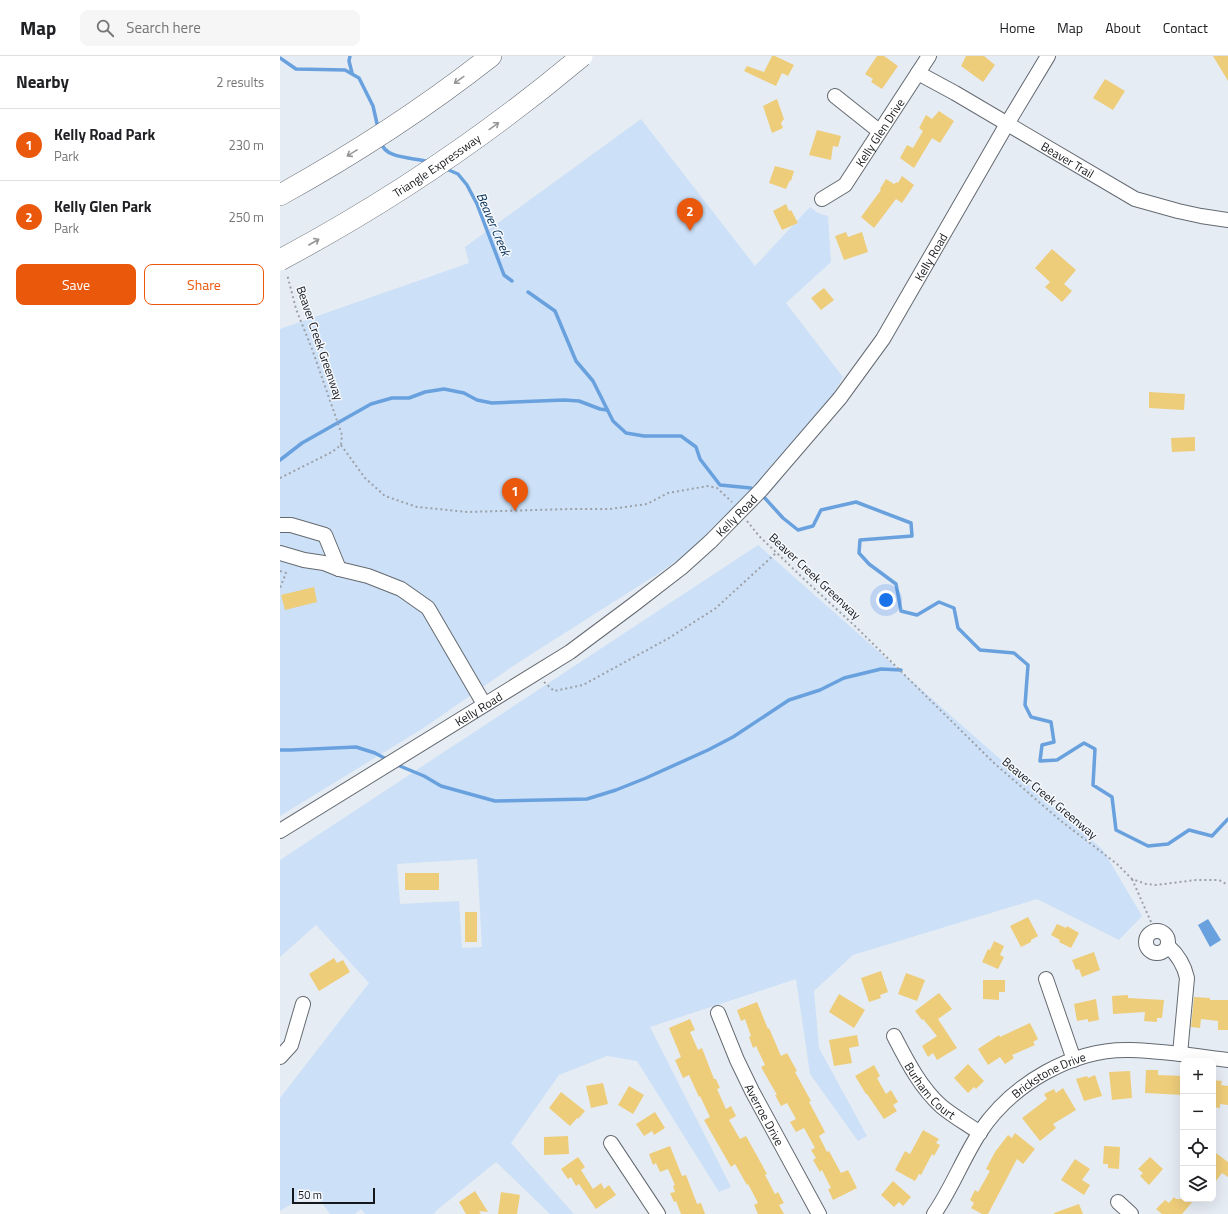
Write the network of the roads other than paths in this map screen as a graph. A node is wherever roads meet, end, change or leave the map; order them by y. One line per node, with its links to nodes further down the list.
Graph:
1 (490, 56): 9 (highway, one-way to 9)
2 (582, 56): 12 (highway, Triangle Expressway, one-way to 2, bridge)
3 (929, 56): 5 (street, Kelly Glen Drive)
4 (1048, 56): 7 (street, Kelly Road)
5 (918, 73): 7 (street, Beaver Trail); 8 (street, Kelly Glen Drive)
6 (835, 96): 8 (street)
7 (1007, 124): 11 (street, Beaver Trail); 16 (street, Kelly Road, bridge)
8 (879, 131): 10 (street, Kelly Glen Drive)
9 (280, 195)
10 (822, 200)
11 (1228, 220)
12 (283, 267)
13 (280, 525): 15 (street)
14 (280, 553): 15 (street)
15 (339, 569): 16 (street)
16 (484, 704): 17 (street, Kelly Road)
17 (280, 831)
18 (1168, 946): 18 (street); 23 (street)
19 (1046, 979): 25 (street)
20 (303, 1004): 24 (street)
21 (718, 1013): 31 (street, Averroe Drive)
22 (894, 1036): 27 (street, Burham Court)
23 (1180, 1054): 25 (street, Brickstone Drive); 26 (street, Brickstone Drive)
24 (280, 1057)
25 (1074, 1060): 27 (street, Brickstone Drive)
26 (1228, 1060)
27 (980, 1133): 32 (street, Brickstone Drive)
28 (611, 1143): 30 (street)
29 (1118, 1202): 33 (street)
30 (658, 1214)
31 (819, 1214)
32 (934, 1214)
33 (1131, 1214)

